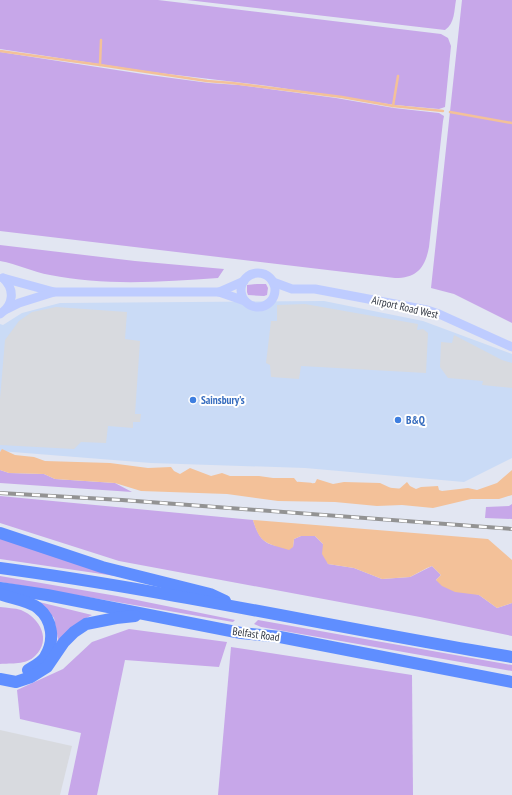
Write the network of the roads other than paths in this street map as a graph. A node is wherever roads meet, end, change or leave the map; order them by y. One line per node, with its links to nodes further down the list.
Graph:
1 (1, 277): 5 (street); 9 (street)
2 (244, 281): 3 (street); 6 (street); 8 (street)
3 (272, 282): 4 (street, Airport Road West); 7 (street)
4 (292, 289): 7 (street, Airport Road West); 10 (street, Airport Road West)
5 (54, 292): 6 (street); 9 (street)
6 (219, 292): 8 (street)
7 (272, 298): 8 (street)
8 (245, 300)
9 (2, 313)
10 (512, 347)
11 (0, 533): 15 (highway)
12 (0, 568): 15 (highway, Belfast Road)
13 (0, 588): 16 (highway, Belfast Road)
14 (0, 594): 18 (highway)
15 (246, 610): 17 (highway, Belfast Road)
16 (156, 616): 18 (highway); 19 (highway, Belfast Road)
17 (512, 657)
18 (1, 679)
19 (512, 682)

